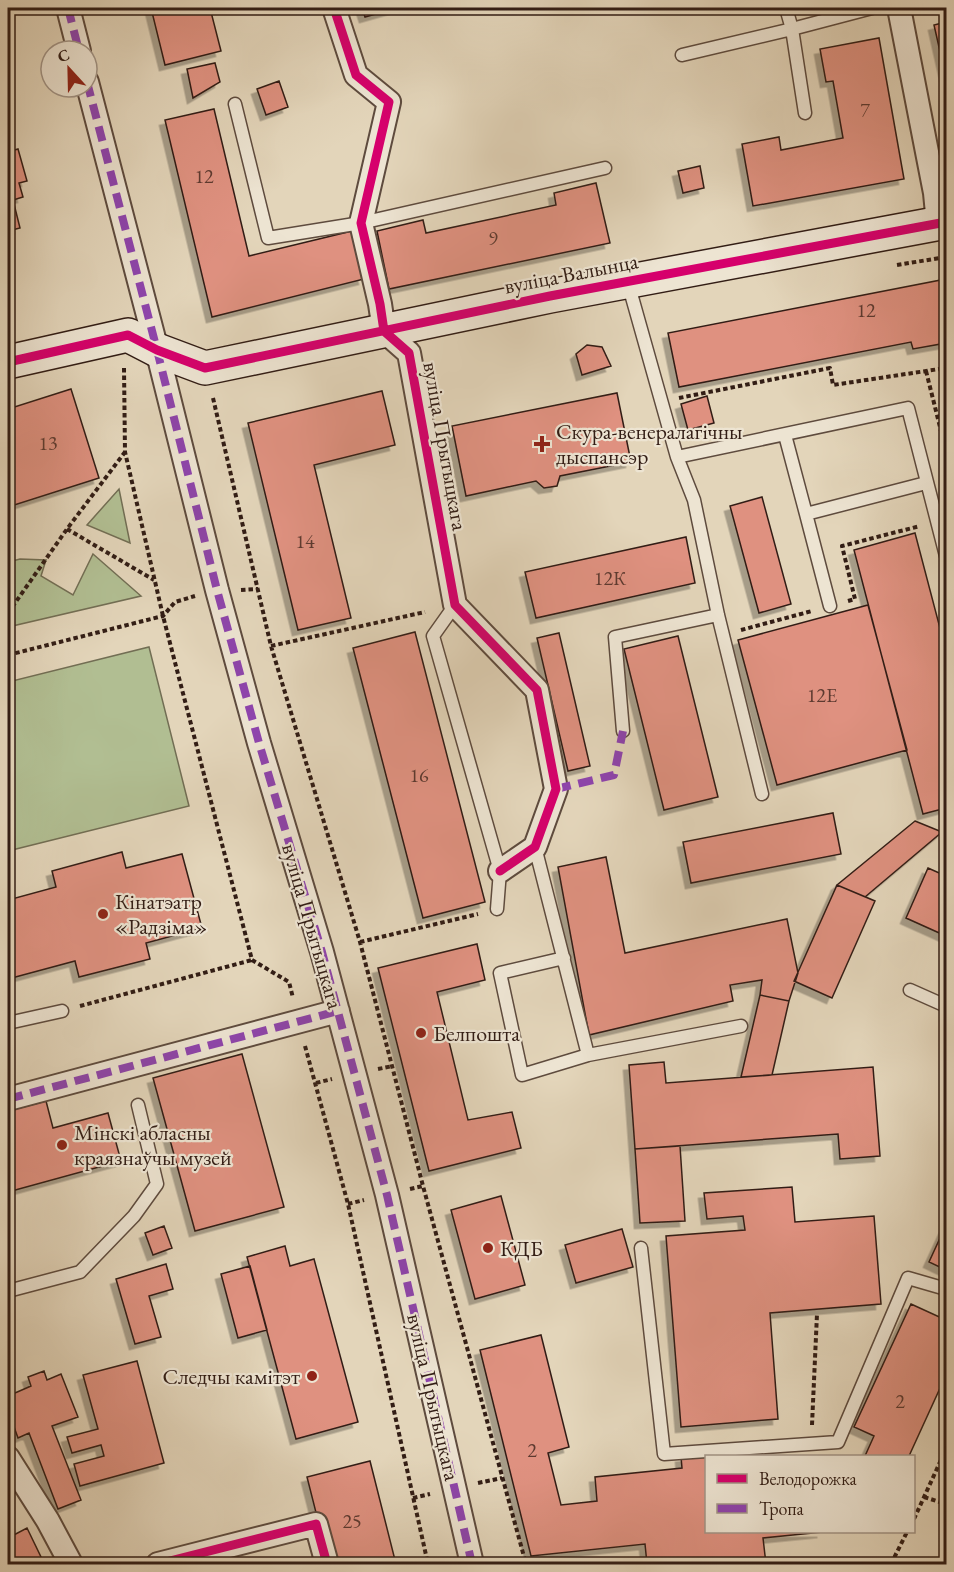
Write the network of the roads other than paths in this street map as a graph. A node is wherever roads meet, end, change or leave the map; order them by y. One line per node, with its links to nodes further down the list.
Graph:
1 (68, 8): 7 (street)
2 (334, 8): 13 (street)
3 (786, 8): 6 (lane)
4 (872, 8): 6 (lane)
5 (899, 8): 14 (street)
6 (792, 29): 8 (lane); 11 (lane)
7 (76, 39)
8 (682, 55)
9 (91, 99): 17 (street, вуліца Прытыцкага)
10 (235, 104): 13 (lane)
11 (806, 112)
12 (605, 168): 13 (lane)
13 (361, 223): 16 (street)
14 (942, 223): 15 (street, вуліца Валынца)
15 (628, 282): 16 (street, вуліца Валынца); 20 (lane)
16 (384, 331): 17 (street, вуліца Валынца); 24 (street, вуліца Прытыцкага)
17 (157, 350): 18 (street); 36 (street, вуліца Прытыцкага)
18 (8, 362)
19 (785, 435): 20 (lane); 21 (lane); 22 (lane)
20 (676, 457): 26 (lane)
21 (926, 483): 22 (lane); 23 (lane)
22 (806, 514): 25 (lane)
23 (946, 556)
24 (455, 605): 29 (street); 30 (lane)
25 (830, 606)
26 (718, 615): 27 (lane); 28 (lane)
27 (623, 731)
28 (762, 794)
29 (535, 847): 30 (street); 32 (lane)
30 (500, 871): 31 (lane)
31 (497, 909)
32 (564, 958): 39 (lane); 39 (lane)
33 (910, 990): 34 (lane)
34 (946, 1006)
35 (62, 1011): 37 (lane)
36 (338, 1011): 40 (street); 49 (street, вуліца Прытыцкага)
37 (8, 1023)
38 (741, 1026): 39 (lane)
39 (588, 1055)
40 (8, 1099)
41 (138, 1105): 44 (lane)
42 (641, 1248): 43 (lane)
43 (946, 1289)
44 (8, 1291)
45 (8, 1458): 46 (street)
46 (71, 1564)
47 (158, 1564): 48 (street)
48 (327, 1564)
49 (472, 1564)

